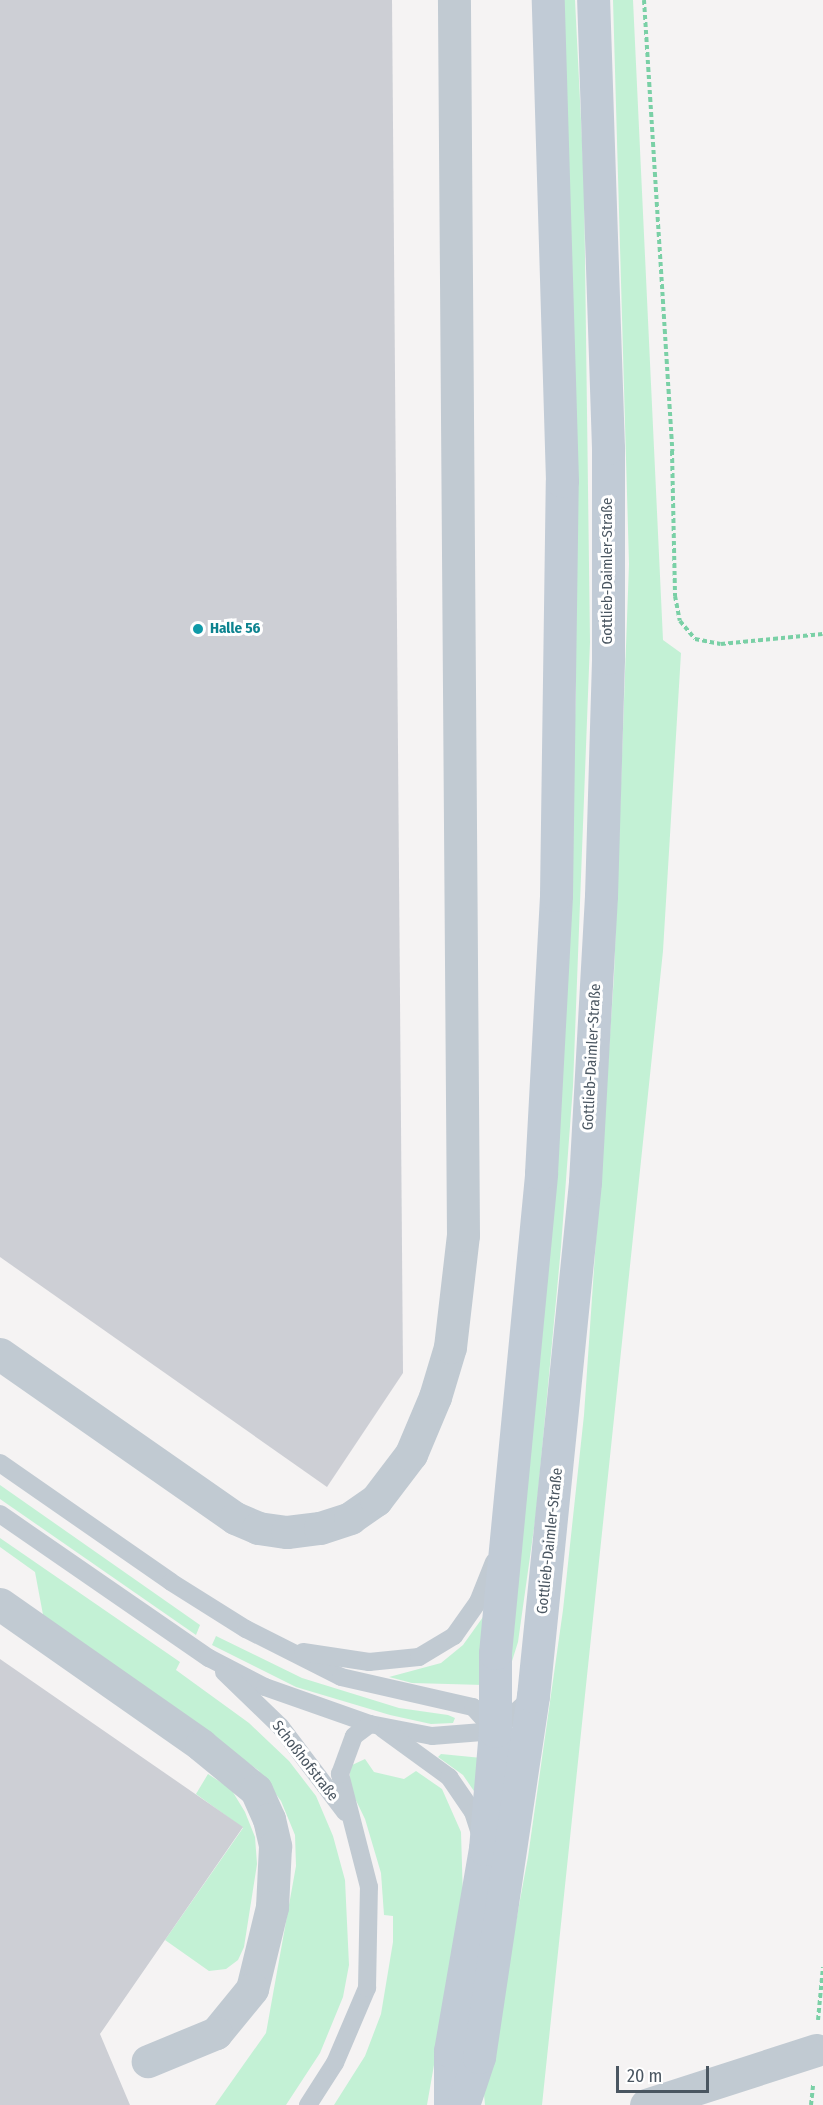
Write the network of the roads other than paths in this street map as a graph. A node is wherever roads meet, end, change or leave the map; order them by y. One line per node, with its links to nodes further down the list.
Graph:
1 (454, 0): 4 (street)
2 (548, 0): 7 (main road, Gottlieb-Daimler-Straße)
3 (593, 0): 11 (main road, Gottlieb-Daimler-Straße)
4 (0, 1354)
5 (0, 1463): 9 (lane)
6 (0, 1514): 10 (lane)
7 (505, 1535): 9 (lane); 13 (main road, Gottlieb-Daimler-Straße)
8 (0, 1604): 17 (street)
9 (288, 1650): 13 (lane)
10 (209, 1658): 12 (lane); 14 (lane, Schoßhofstraße)
11 (533, 1696): 13 (lane); 15 (main road, Gottlieb-Daimler-Straße)
12 (375, 1725): 13 (lane); 14 (lane, Schoßhofstraße); 15 (lane)
13 (495, 1731): 15 (main road, Gottlieb-Daimler-Straße)
14 (347, 1816): 18 (lane, Schoßhofstraße)
15 (499, 1847): 19 (main road, Gottlieb-Daimler-Straße); 20 (main road, Gottlieb-Daimler-Straße)
16 (816, 2050): 21 (street)
17 (148, 2061)
18 (308, 2105)
19 (450, 2105)
20 (463, 2105)
21 (646, 2105)

